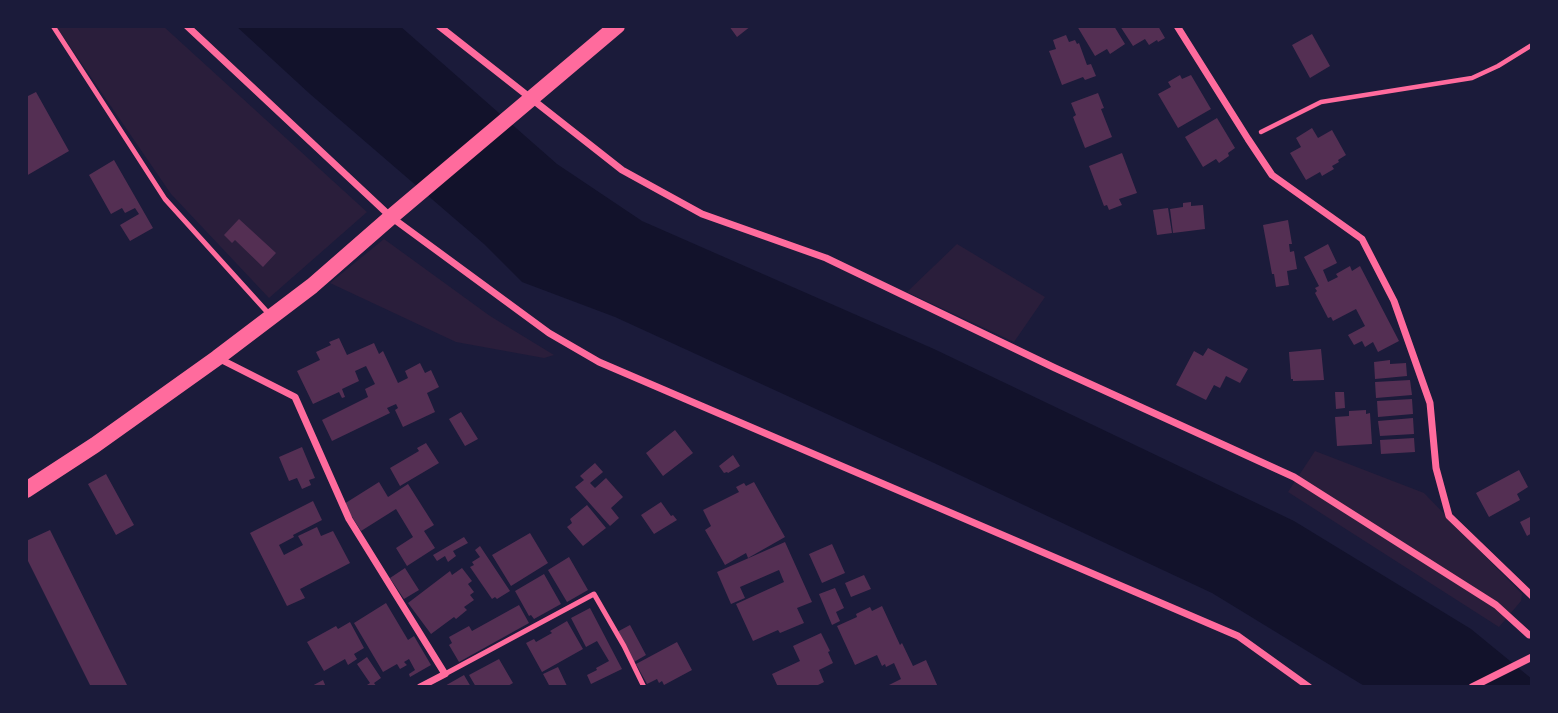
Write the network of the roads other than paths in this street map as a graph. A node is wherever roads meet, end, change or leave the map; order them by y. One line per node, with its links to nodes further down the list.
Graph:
1 (53, 26): 8 (lane)
2 (187, 26): 7 (street)
3 (439, 26): 6 (street)
4 (617, 26): 6 (main road)
5 (1177, 26): 11 (street)
6 (526, 103): 7 (main road); 12 (street)
7 (396, 213): 8 (main road); 17 (street)
8 (271, 317): 9 (main road)
9 (217, 358): 10 (main road); 14 (street)
10 (26, 490)
11 (1532, 596)
12 (1532, 635)
13 (1532, 657): 18 (street)
14 (445, 674): 15 (street); 16 (lane)
15 (420, 687)
16 (644, 687)
17 (1309, 687)
18 (1472, 687)

